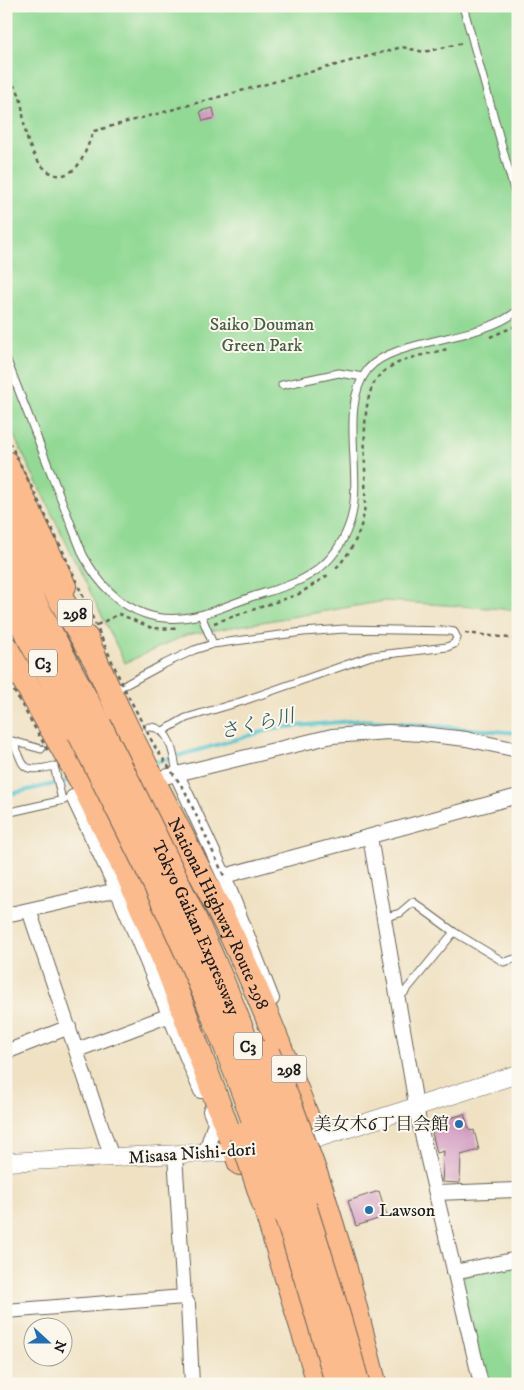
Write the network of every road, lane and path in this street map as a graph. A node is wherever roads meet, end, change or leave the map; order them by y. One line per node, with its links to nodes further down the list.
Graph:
1 (463, 6): 2 (lane)
2 (473, 40): 3 (path); 4 (lane)
3 (6, 80)
4 (518, 204)
5 (518, 310): 7 (lane)
6 (6, 358): 14 (lane)
7 (363, 376): 8 (lane); 14 (lane)
8 (282, 385)
9 (6, 435): 21 (path, bridge)
10 (6, 463): 19 (highway, National Highway Route 298 / 298)
11 (6, 503): 19 (highway)
12 (6, 550): 34 (highway, Tokyo Gaikan Expressway / C3, bridge)
13 (6, 593): 33 (highway, Tokyo Gaikan Expressway / C3, bridge)
14 (201, 615): 17 (lane)
15 (454, 632): 16 (path); 17 (lane); 23 (lane)
16 (518, 639)
17 (213, 644): 21 (lane)
18 (6, 648): 29 (highway)
19 (94, 657): 21 (highway, National Highway Route 298 / 298)
20 (6, 677): 25 (path, bridge)
21 (117, 689): 28 (highway, National Highway Route 298 / 298); 35 (path, bridge)
22 (148, 727): 23 (lane)
23 (163, 731): 27 (lane)
24 (8, 739): 25 (lane); 29 (lane)
25 (44, 750)
26 (518, 750): 27 (street)
27 (176, 771): 28 (street); 35 (street)
28 (149, 772): 29 (street); 45 (highway, National Highway Route 298 / 298)
29 (73, 786): 31 (lane); 36 (street); 51 (highway)
30 (518, 796): 32 (street)
31 (6, 813)
32 (370, 837): 35 (street); 39 (street)
33 (134, 841): 64 (highway, bridge); 65 (highway, Tokyo Gaikan Expressway / C3, bridge)
34 (174, 874): 66 (highway, Tokyo Gaikan Expressway / C3, bridge); 67 (highway, bridge)
35 (224, 876): 45 (street)
36 (117, 890): 37 (street); 43 (street)
37 (29, 910): 38 (street); 44 (street)
38 (6, 915)
39 (383, 918): 40 (lane); 42 (street)
40 (454, 932): 41 (lane); 42 (lane)
41 (518, 958)
42 (397, 1002): 49 (street)
43 (170, 1016): 46 (street); 52 (street)
44 (69, 1028): 46 (street); 47 (street)
45 (277, 1037): 50 (highway, National Highway Route 298 / 298)
46 (76, 1050): 54 (street)
47 (6, 1052)
48 (518, 1074): 49 (street, Misasa Nishi-dori)
49 (416, 1106): 50 (street, Misasa Nishi-dori); 57 (street)
50 (315, 1139): 51 (street, Misasa Nishi-dori); 68 (highway, National Highway Route 298 / 298)
51 (237, 1153): 52 (street, Misasa Nishi-dori); 63 (highway)
52 (205, 1154): 53 (street, Misasa Nishi-dori)
53 (175, 1155): 54 (street, Misasa Nishi-dori); 60 (street)
54 (112, 1158): 55 (street, Misasa Nishi-dori)
55 (6, 1162)
56 (518, 1190): 57 (street)
57 (436, 1193): 59 (street)
58 (518, 1259): 59 (street)
59 (454, 1272): 69 (street)
60 (184, 1297): 61 (street); 62 (street)
61 (6, 1311)
62 (192, 1384)
63 (310, 1384)
64 (320, 1384)
65 (338, 1384)
66 (357, 1384)
67 (374, 1384)
68 (384, 1384)
69 (481, 1384)

